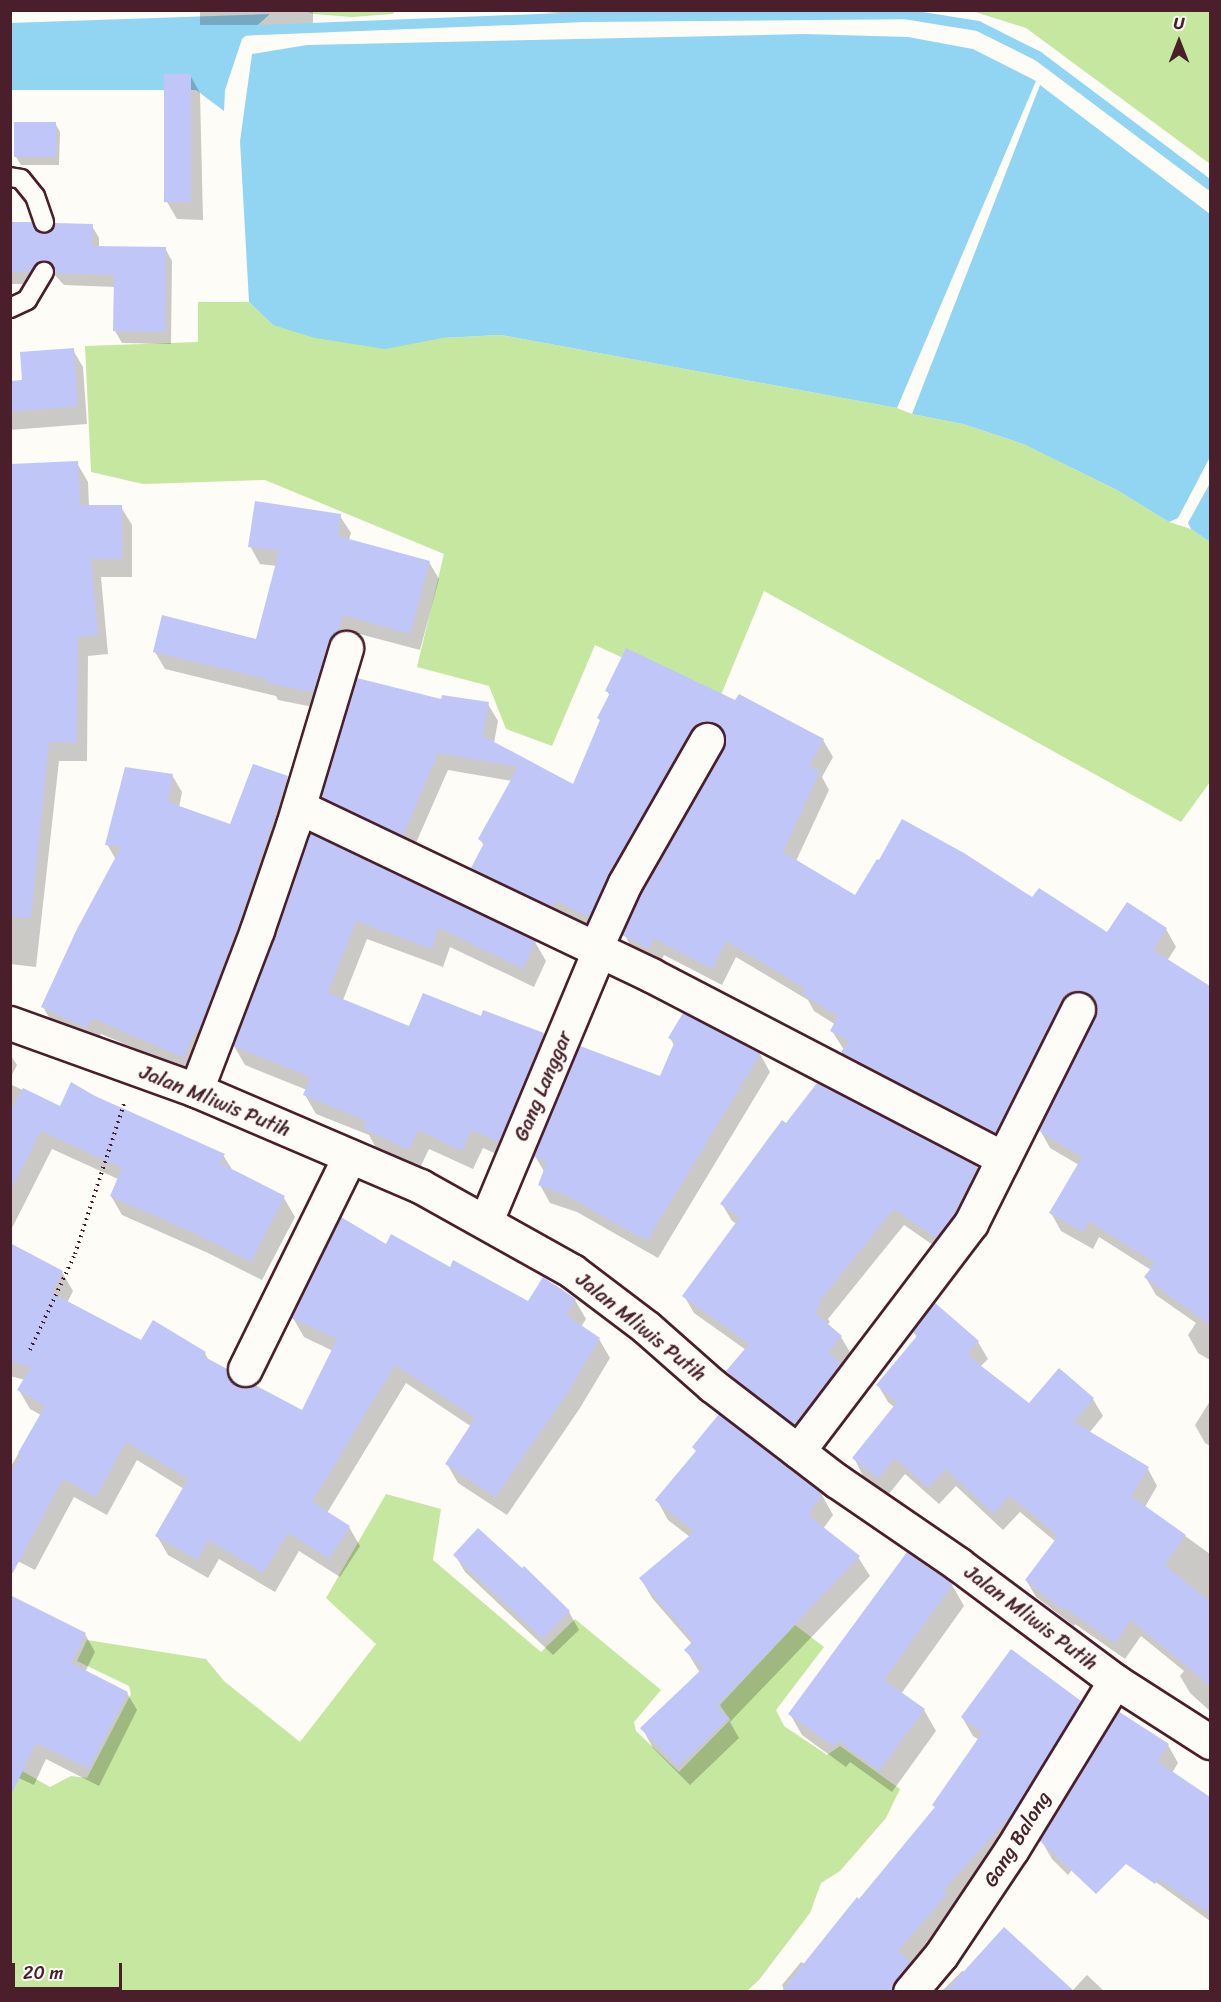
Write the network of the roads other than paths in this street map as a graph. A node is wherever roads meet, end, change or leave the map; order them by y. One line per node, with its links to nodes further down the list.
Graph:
1 (10, 177): 2 (lane)
2 (44, 222)
3 (44, 272): 4 (lane)
4 (10, 308)
5 (346, 648): 7 (street)
6 (707, 740): 8 (street, Gang Langgar)
7 (299, 807): 8 (street); 11 (street)
8 (597, 950): 13 (street); 14 (street, Gang Langgar)
9 (1078, 1009): 13 (street)
10 (10, 1023): 11 (street, Jalan Mliwis Putih)
11 (196, 1090): 12 (street, Jalan Mliwis Putih)
12 (350, 1156): 14 (street, Jalan Mliwis Putih); 15 (street)
13 (1003, 1158): 16 (street)
14 (486, 1221): 16 (street, Jalan Mliwis Putih)
15 (245, 1369)
16 (798, 1451): 17 (street, Jalan Mliwis Putih)
17 (1114, 1681): 18 (street, Jalan Mliwis Putih); 19 (street, Gang Balong)
18 (1210, 1742)
19 (910, 1992)

